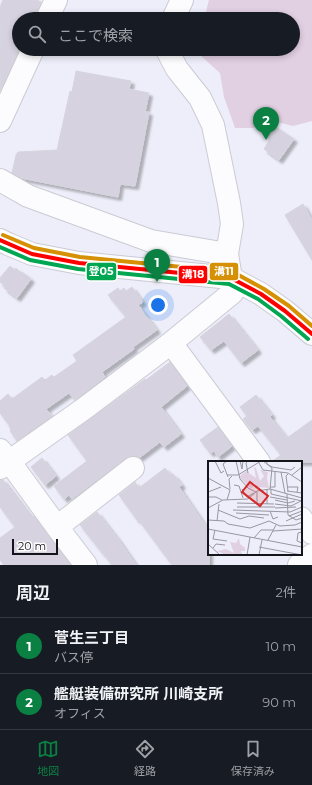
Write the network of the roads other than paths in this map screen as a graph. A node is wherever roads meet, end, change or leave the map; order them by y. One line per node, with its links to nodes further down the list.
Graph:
1 (56, 0): 3 (street)
2 (182, 0): 4 (street)
3 (50, 12)
4 (176, 12)
5 (30, 56): 7 (street)
6 (170, 56): 10 (street)
7 (0, 121)
8 (0, 180): 10 (street)
9 (0, 240): 11 (street)
10 (227, 254): 11 (street)
11 (231, 278): 12 (street); 13 (street)
12 (312, 334)
13 (171, 343): 14 (street); 15 (street)
14 (3, 460): 18 (street)
15 (258, 461)
16 (133, 468): 18 (street)
17 (302, 519): 19 (street)
18 (57, 527): 21 (street)
19 (312, 533)
20 (312, 555): 22 (street)
21 (86, 565)
22 (298, 565)

